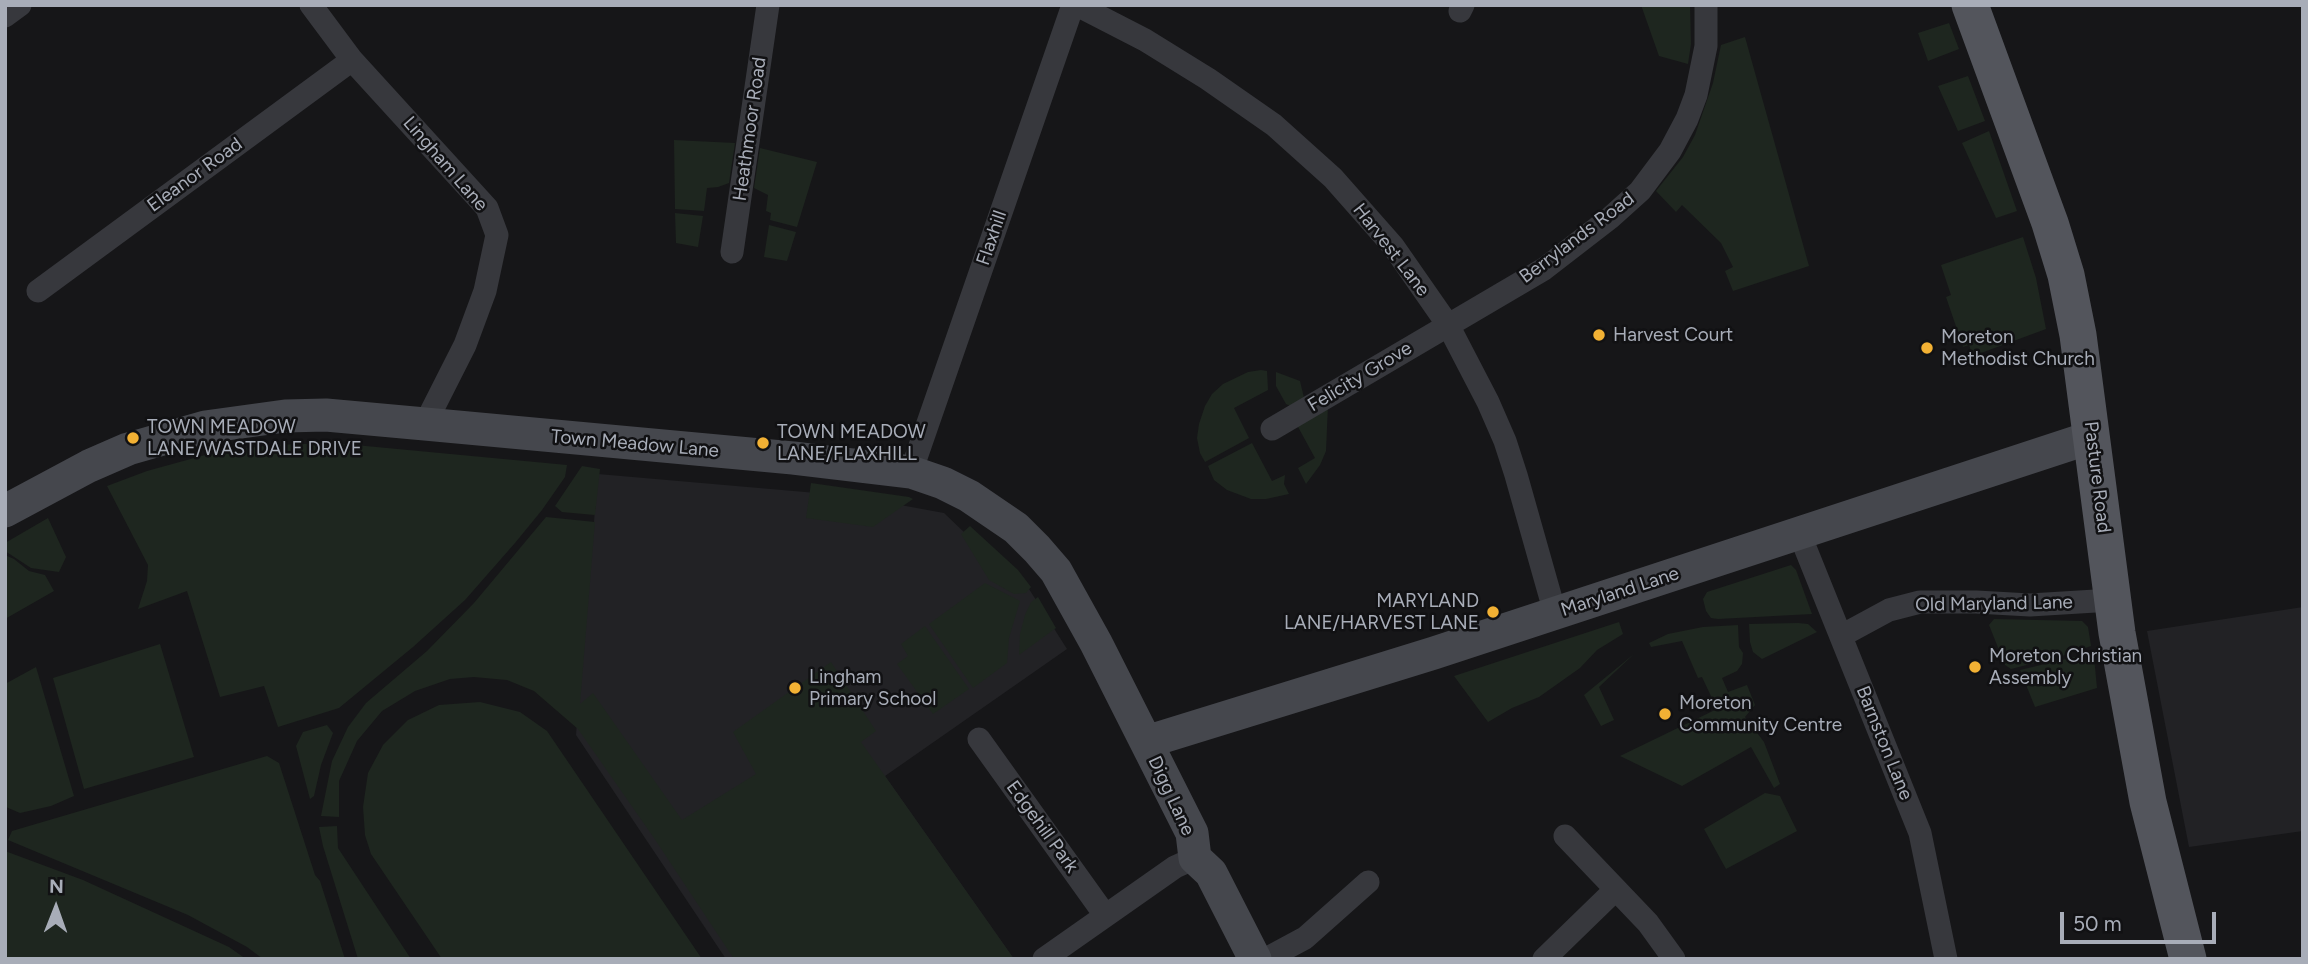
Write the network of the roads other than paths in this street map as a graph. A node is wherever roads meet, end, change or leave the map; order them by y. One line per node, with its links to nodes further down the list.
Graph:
1 (20, 5): 7 (street)
2 (768, 5): 9 (street, Heathmoor Road)
3 (1075, 5): 11 (street, Harvest Lane); 15 (street, Flaxhill)
4 (1706, 5): 11 (street, Berrylands Road)
5 (1970, 5): 14 (main road, Pasture Road)
6 (318, 8): 8 (street, Lingham Lane)
7 (5, 16)
8 (352, 60): 10 (street, Eleanor Road); 12 (street, Lingham Lane)
9 (732, 252)
10 (38, 291)
11 (1448, 325): 13 (street, Felicity Grove); 19 (street, Harvest Lane)
12 (425, 424): 15 (street, Town Meadow Lane); 16 (street, Town Meadow Lane)
13 (1272, 429)
14 (2092, 438): 17 (street, Maryland Lane); 18 (main road, Pasture Road)
15 (911, 472): 22 (street, Town Meadow Lane)
16 (5, 511)
17 (1800, 535): 19 (street, Maryland Lane); 20 (street, Barnston Lane)
18 (2112, 600): 20 (street, Old Maryland Lane); 34 (main road, Pasture Road)
19 (1555, 613): 22 (street, Maryland Lane)
20 (1841, 636): 33 (street, Barnston Lane)
21 (979, 739): 27 (street, Edgehill Park)
22 (1146, 742): 24 (street, Digg Lane)
23 (1565, 836): 26 (street)
24 (1195, 858): 27 (street); 29 (street, Digg Lane)
25 (1368, 882): 30 (street)
26 (1615, 890): 31 (street); 32 (street)
27 (1105, 915): 28 (street)
28 (1044, 959)
29 (1255, 959)
30 (1266, 959)
31 (1544, 959)
32 (1674, 959)
33 (1946, 959)
34 (2188, 959)

